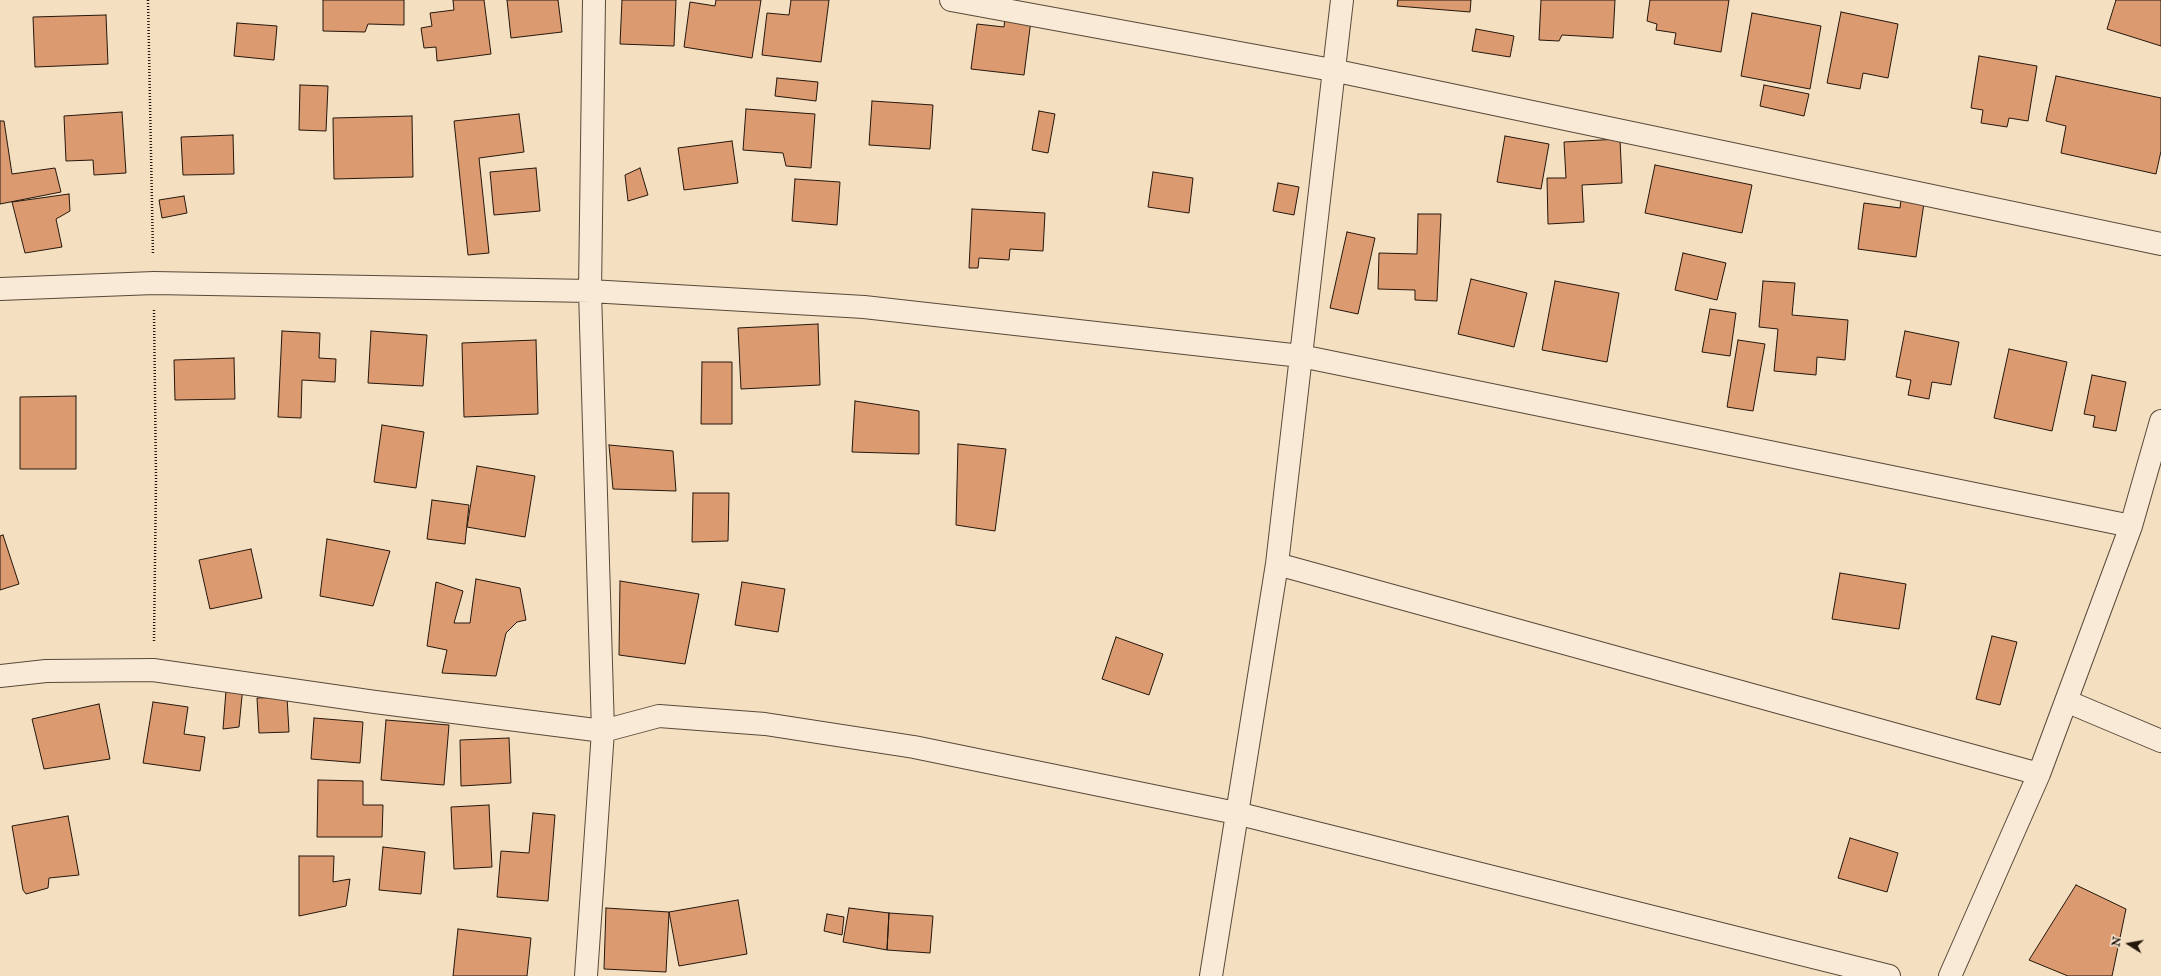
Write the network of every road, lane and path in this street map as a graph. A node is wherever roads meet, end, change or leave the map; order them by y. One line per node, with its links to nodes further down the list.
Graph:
1 (148, 0): 7 (path)
2 (594, 0): 9 (street)
3 (952, 0): 5 (street)
4 (1342, 0): 5 (street)
5 (1332, 70): 6 (street); 10 (street)
6 (2161, 244)
7 (154, 283): 8 (street); 9 (street); 14 (path)
8 (0, 289)
9 (590, 291): 10 (street); 17 (street)
10 (1301, 356): 12 (street); 13 (street)
11 (2161, 420): 12 (street)
12 (2131, 526): 16 (street)
13 (1277, 564): 19 (street); 20 (street)
14 (153, 670): 15 (street); 17 (street)
15 (0, 676)
16 (2066, 701): 18 (street); 19 (street)
17 (603, 731): 20 (street); 21 (street)
18 (2161, 741)
19 (2040, 774): 24 (street)
20 (1236, 813): 22 (street); 23 (street)
21 (586, 976)
22 (1211, 976)
23 (1889, 976)
24 (1950, 976)

